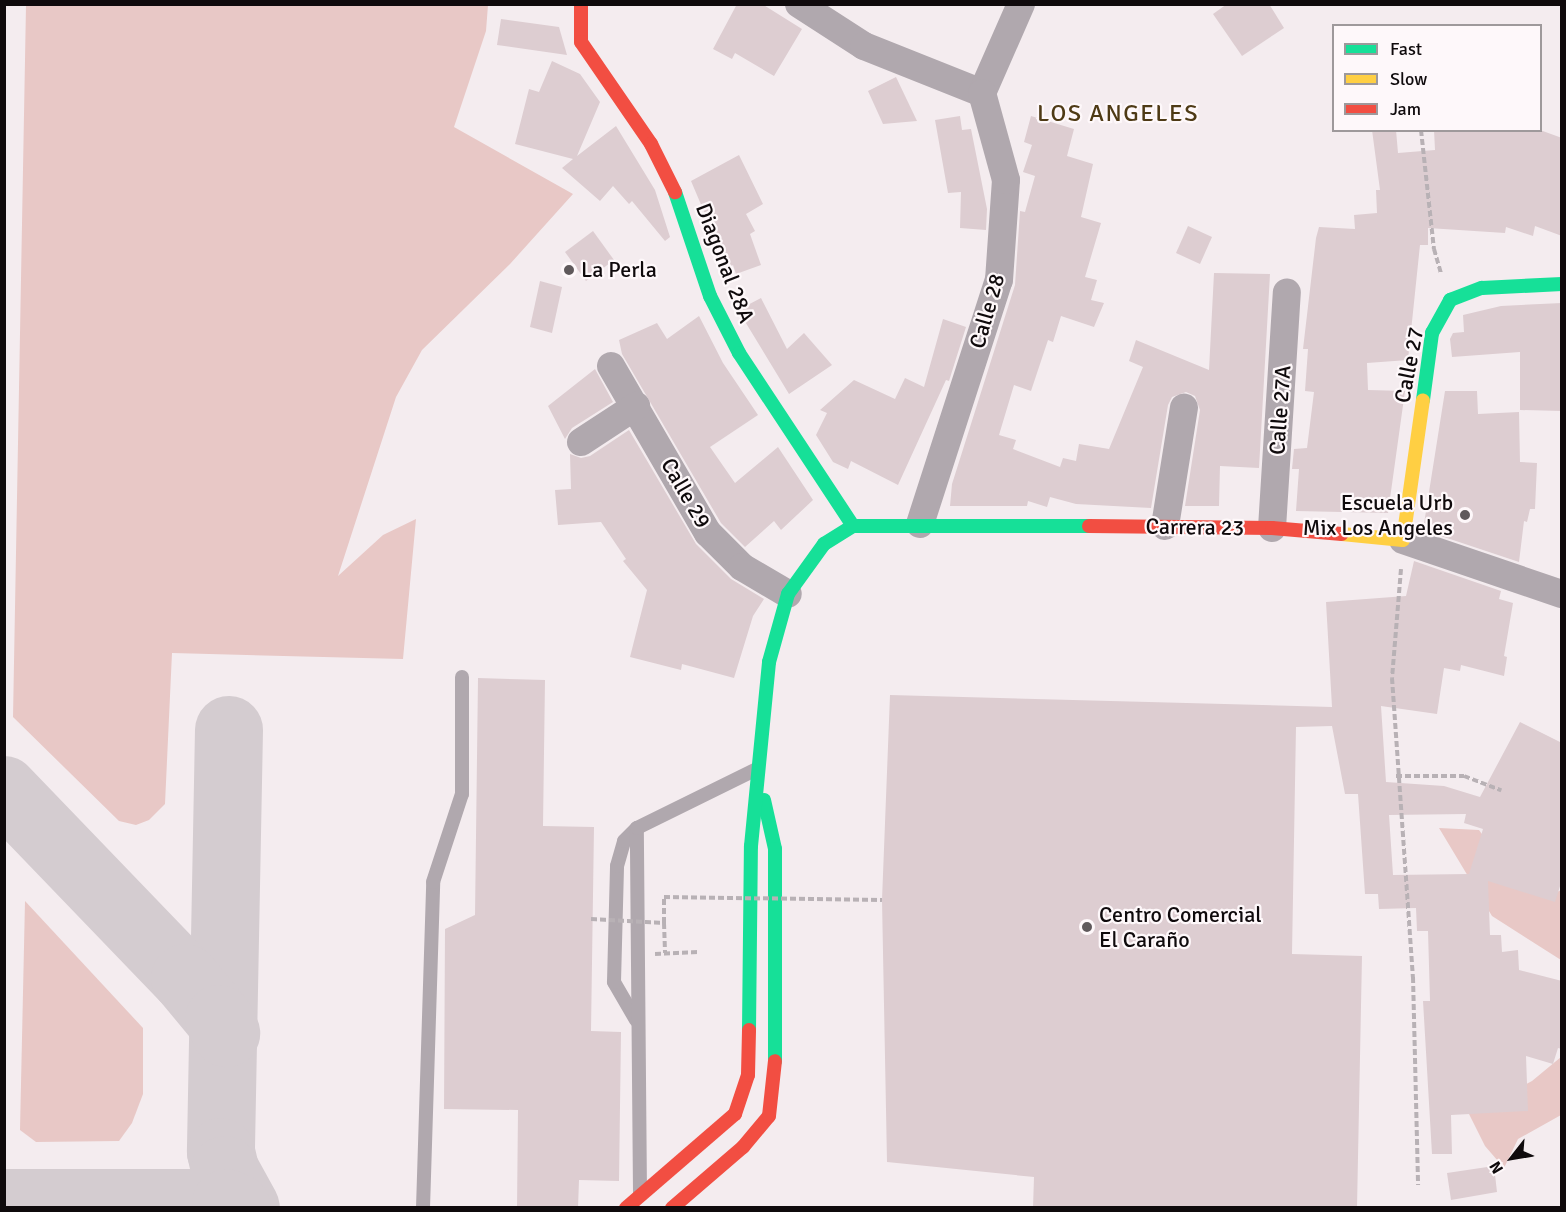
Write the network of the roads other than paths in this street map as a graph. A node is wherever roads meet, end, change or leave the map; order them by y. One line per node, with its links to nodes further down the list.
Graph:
1 (580, 4): 12 (main road, Diagonal 28A)
2 (799, 4): 4 (street)
3 (1021, 4): 4 (street)
4 (982, 93): 11 (street, Calle 28)
5 (1562, 284): 15 (main road, Calle 27)
6 (1287, 292): 14 (street, Calle 27A)
7 (611, 366): 8 (street, Calle 29)
8 (636, 406): 10 (street); 16 (street, Calle 29)
9 (1184, 408): 13 (street)
10 (581, 442)
11 (920, 524): 12 (main road, Carrera 23); 13 (main road, Carrera 23)
12 (853, 526): 16 (main road)
13 (1166, 526): 14 (main road, Carrera 23)
14 (1272, 528): 15 (main road, Carrera 23)
15 (1403, 540): 17 (street, Carrera 23)
16 (788, 594): 19 (main road)
17 (1562, 594)
18 (462, 677): 24 (lane)
19 (759, 768): 20 (main road); 21 (lane)
20 (760, 787): 23 (main road); 26 (main road)
21 (637, 828): 22 (lane); 22 (lane)
22 (636, 1020): 23 (lane)
23 (640, 1192): 25 (main road)
24 (423, 1208)
25 (626, 1208)
26 (672, 1208)

